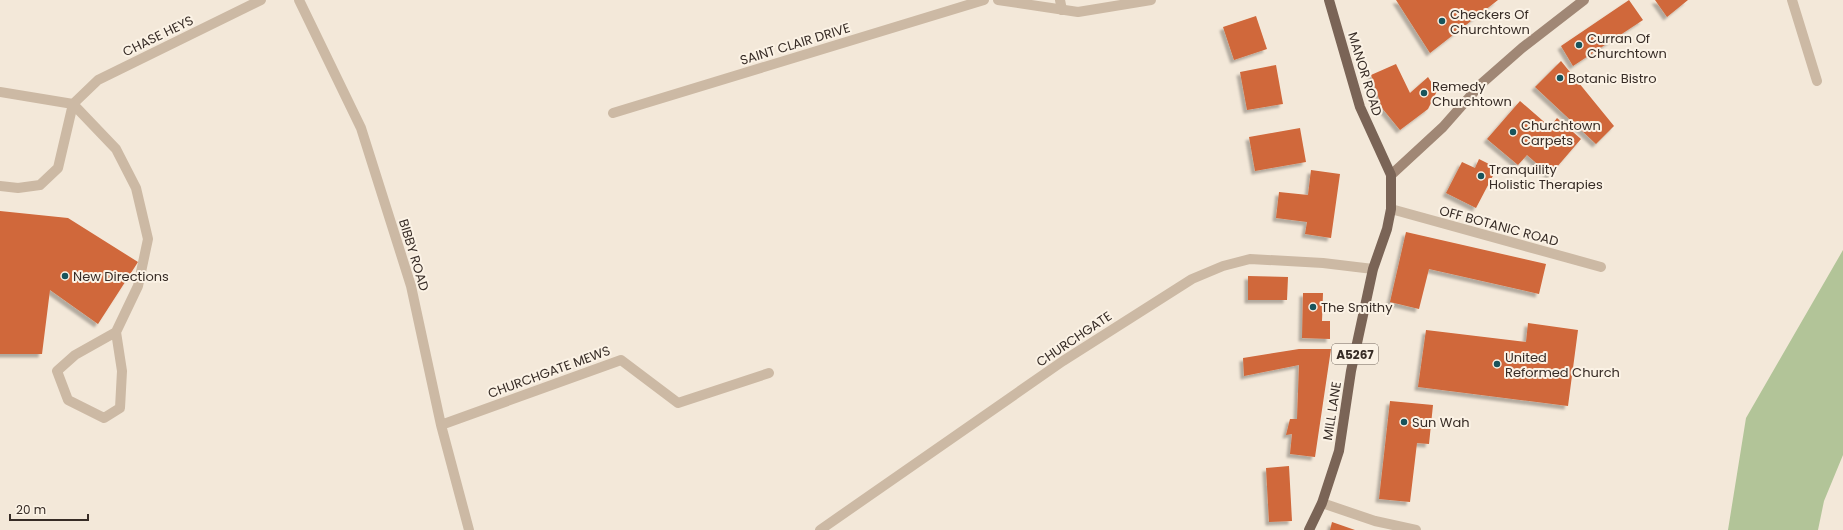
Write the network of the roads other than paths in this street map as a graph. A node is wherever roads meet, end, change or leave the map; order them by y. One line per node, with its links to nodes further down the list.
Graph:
1 (261, 0): 12 (street, CHASE HEYS)
2 (299, 0): 21 (street, BIBBY ROAD)
3 (984, 0): 13 (street, SAINT CLAIR DRIVE)
4 (998, 0): 9 (street)
5 (1152, 0): 9 (street)
6 (1329, 0): 14 (main road, MANOR ROAD / A5267)
7 (1584, 0): 14 (main road)
8 (1792, 0): 10 (street)
9 (1061, 5)
10 (1817, 81)
11 (0, 92): 12 (street)
12 (74, 104): 15 (street); 19 (street)
13 (613, 113)
14 (1391, 175): 16 (main road, MILL LANE / A5267)
15 (0, 186)
16 (1391, 209): 17 (street, OFF BOTANIC ROAD); 18 (main road, MILL LANE / A5267)
17 (1601, 267)
18 (1373, 270): 22 (main road, MILL LANE / A5267); 24 (street, CHURCHGATE)
19 (116, 332): 19 (street)
20 (769, 373): 21 (street, CHURCHGATE MEWS)
21 (441, 425): 23 (street, BIBBY ROAD)
22 (1322, 503): 25 (main road, MILL LANE / A5267); 26 (street)
23 (469, 530)
24 (820, 530)
25 (1310, 530)
26 (1416, 530)

